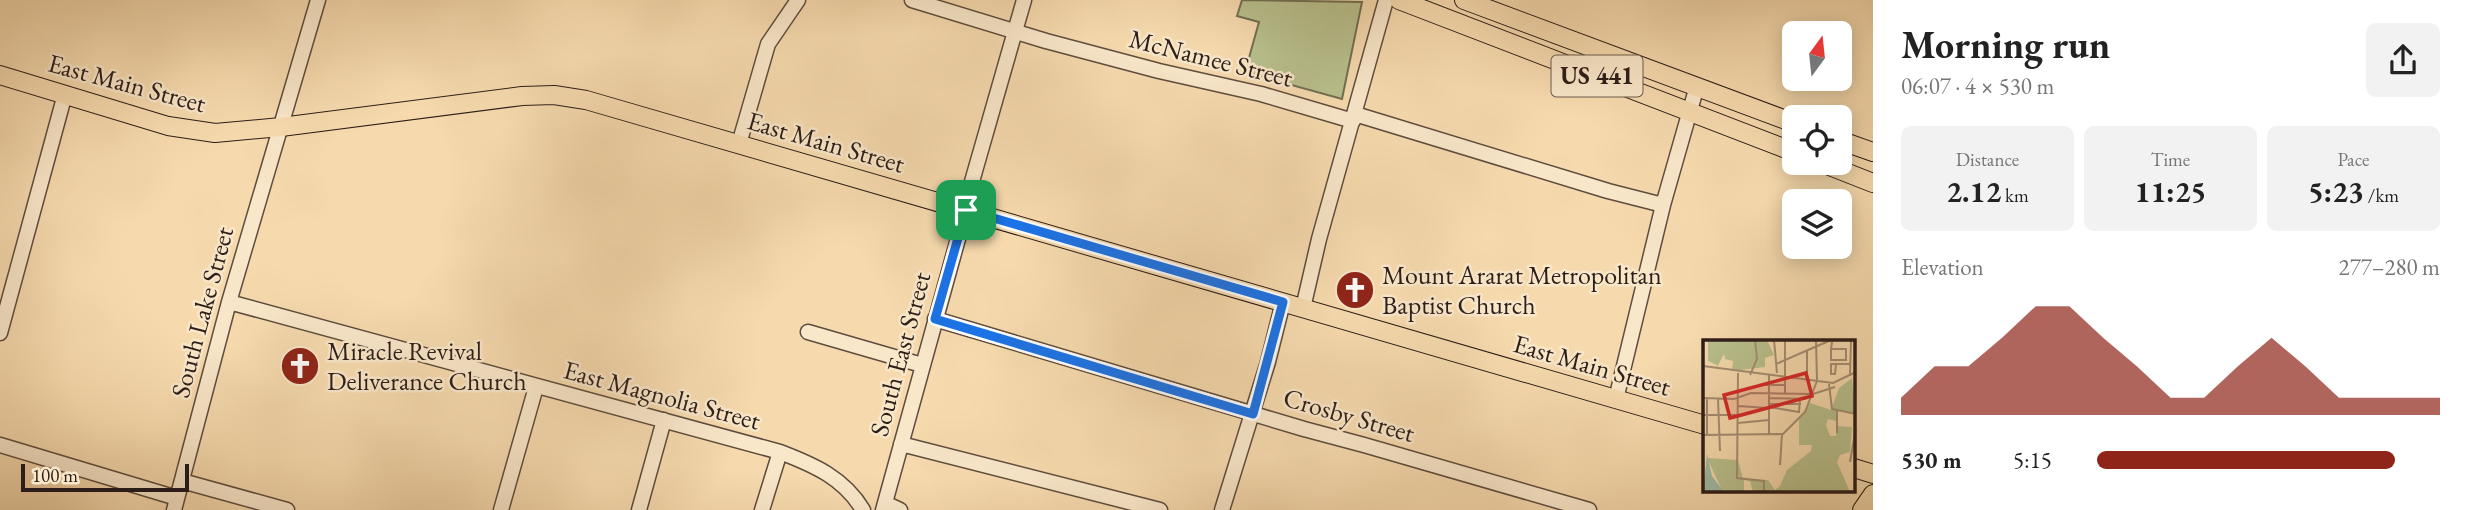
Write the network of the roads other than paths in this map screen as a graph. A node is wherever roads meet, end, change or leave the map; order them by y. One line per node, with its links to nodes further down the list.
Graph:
1 (318, 0): 15 (street, South Lake Street)
2 (798, 0): 16 (street)
3 (912, 0): 8 (street, McNamee Street)
4 (1024, 0): 8 (street, South East Street)
5 (1386, 0): 13 (street)
6 (1399, 0): 12 (main road, US 441)
7 (1464, 0): 10 (main road, US 441)
8 (1015, 32): 13 (street, McNamee Street); 23 (street, South East Street)
9 (0, 75): 11 (main road, East Main Street)
10 (1698, 86): 12 (street); 14 (main road, US 441)
11 (65, 94): 15 (main road, East Main Street); 29 (street)
12 (1689, 111): 18 (main road, US 441); 22 (street)
13 (1354, 117): 22 (street, McNamee Street); 26 (street)
14 (1782, 118)
15 (281, 127): 16 (main road, East Main Street); 24 (street, South Lake Street)
16 (739, 144): 23 (main road, East Main Street)
17 (1852, 145): 19 (main road)
18 (1782, 147)
19 (1873, 152)
20 (1852, 175): 21 (main road)
21 (1873, 183)
22 (1663, 205): 32 (street)
23 (966, 210): 25 (main road, East Main Street); 27 (street, South East Street)
24 (229, 302): 31 (street, East Magnolia Street); 41 (street, South Lake Street)
25 (1283, 302): 26 (main road, East Main Street); 33 (street)
26 (1303, 308): 32 (main road, East Main Street)
27 (935, 319): 30 (street, South East Street); 33 (street, Crosby Street)
28 (808, 332): 30 (street)
29 (0, 333)
30 (922, 365): 36 (street, South East Street)
31 (536, 387): 34 (street, East Magnolia Street); 46 (street)
32 (1616, 399): 35 (main road, East Main Street)
33 (1253, 414): 52 (street); 53 (street, Crosby Street)
34 (664, 420): 38 (street, East Magnolia Street); 47 (street)
35 (1703, 424)
36 (901, 444): 44 (street, South East Street); 51 (street)
37 (0, 445): 43 (street)
38 (780, 452): 48 (street); 49 (street, East Magnolia Street)
39 (1856, 469): 40 (main road)
40 (1873, 474)
41 (182, 481): 43 (street, South Lake Street); 45 (street)
42 (1873, 494): 54 (main road)
43 (175, 504)
44 (884, 506): 50 (street)
45 (287, 510)
46 (501, 510)
47 (639, 510)
48 (762, 510)
49 (863, 510)
50 (900, 510)
51 (1160, 510)
52 (1222, 510)
53 (1587, 510)
54 (1862, 510)

